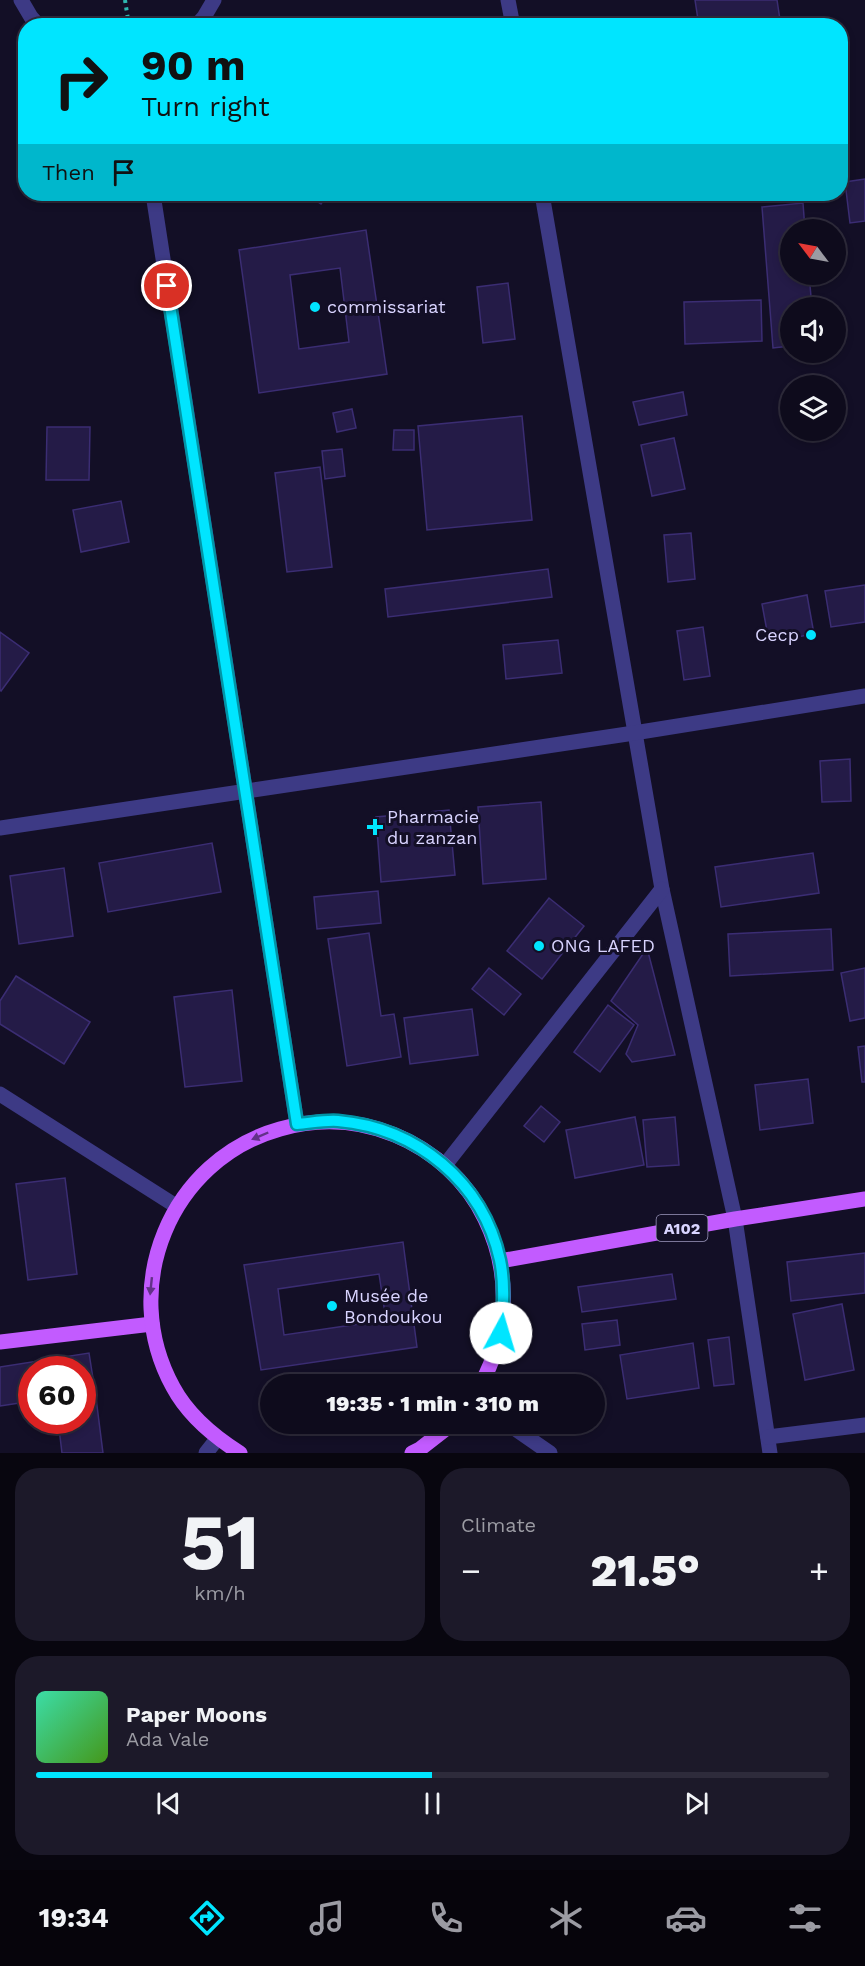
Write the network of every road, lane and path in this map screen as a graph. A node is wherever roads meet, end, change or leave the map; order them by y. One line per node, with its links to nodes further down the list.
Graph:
1 (21, 0): 5 (street)
2 (125, 0): 6 (path)
3 (214, 0): 7 (street)
4 (508, 0): 8 (street)
5 (33, 18)
6 (128, 18)
7 (203, 18)
8 (511, 18)
9 (154, 201): 13 (street)
10 (543, 201): 12 (street)
11 (865, 696): 12 (street)
12 (634, 733): 13 (street); 15 (street)
13 (246, 792): 14 (street); 17 (street)
14 (0, 828)
15 (662, 888): 18 (street); 21 (street)
16 (0, 1094): 20 (street)
17 (297, 1124): 18 (main road); 20 (main road, one-way to 20)
18 (445, 1166): 22 (main road)
19 (865, 1199): 21 (main road, A102)
20 (176, 1206): 23 (main road, one-way to 23)
21 (735, 1219): 22 (main road, A102); 29 (street)
22 (500, 1261): 25 (main road)
23 (152, 1324): 24 (main road); 30 (main road)
24 (0, 1342)
25 (486, 1374)
26 (865, 1425): 29 (street)
27 (439, 1434): 33 (main road)
28 (522, 1434): 34 (street)
29 (768, 1437): 35 (street)
30 (218, 1439): 31 (street); 32 (main road)
31 (206, 1453)
32 (240, 1453)
33 (412, 1453)
34 (550, 1453)
35 (770, 1453)

